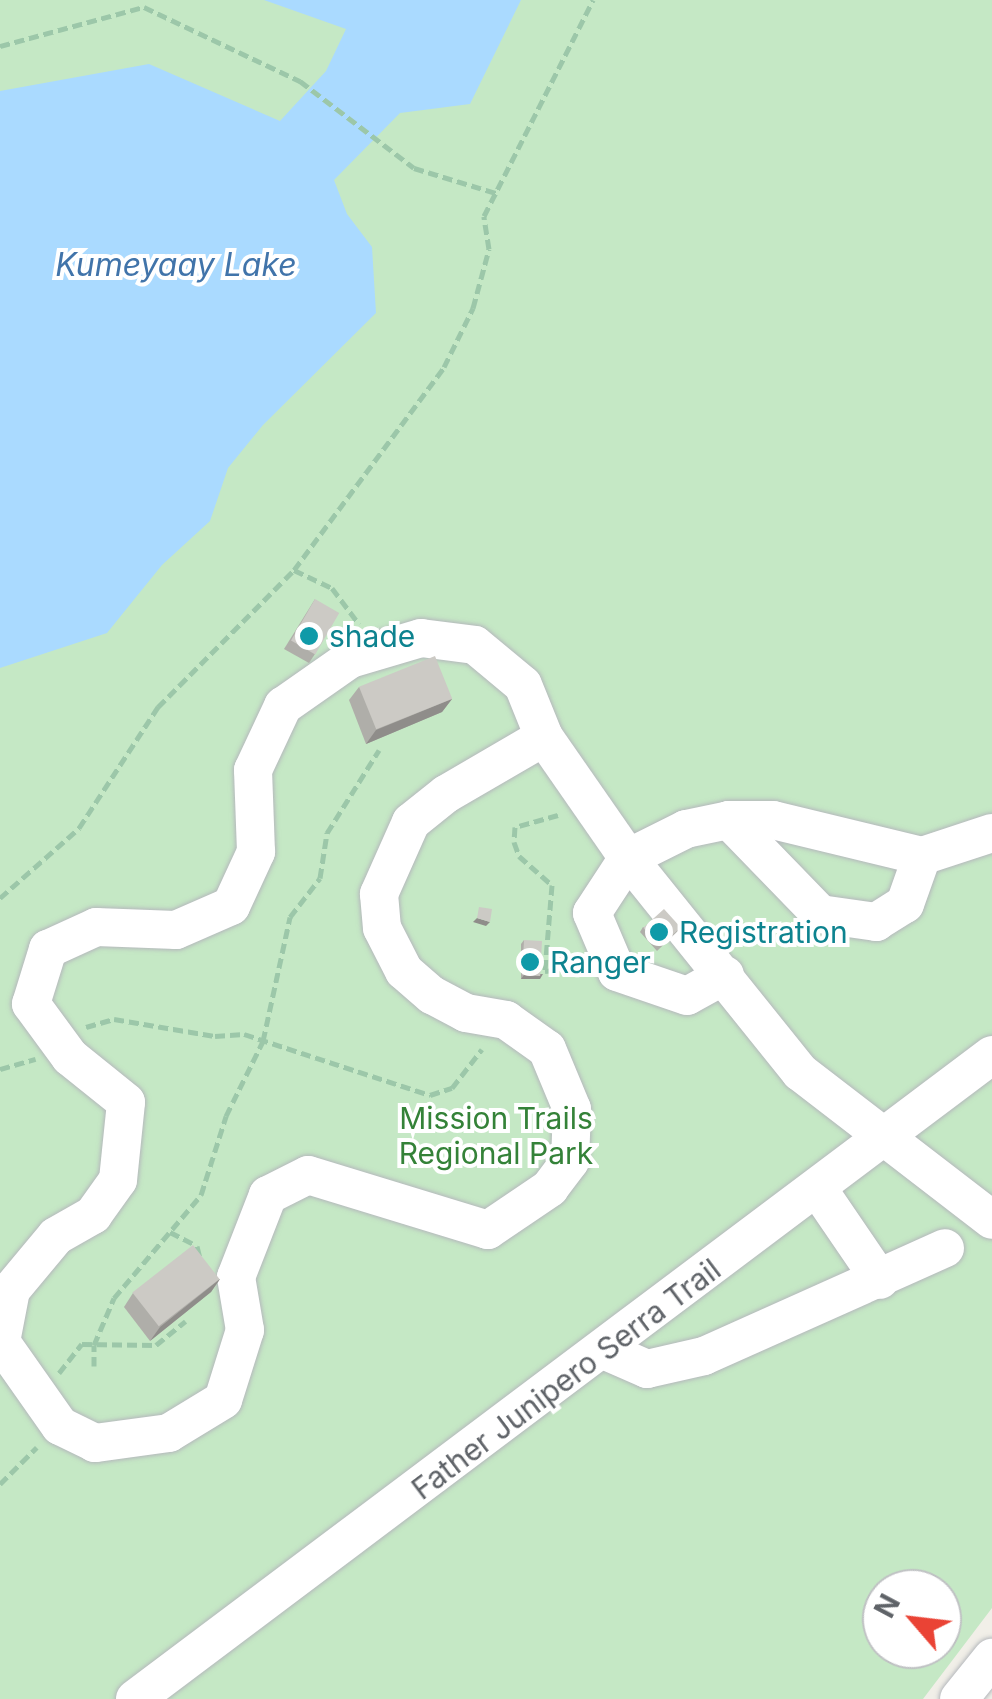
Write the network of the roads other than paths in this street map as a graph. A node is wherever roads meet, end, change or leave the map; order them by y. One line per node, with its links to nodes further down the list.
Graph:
1 (544, 738): 1 (street); 5 (street)
2 (729, 820): 4 (street); 4 (street); 5 (street)
3 (992, 833): 4 (street)
4 (922, 856)
5 (628, 858): 6 (street); 6 (street)
6 (726, 976): 8 (street)
7 (992, 1055): 8 (street, Father Junipero Serra Trail)
8 (885, 1137): 9 (street, Father Junipero Serra Trail); 10 (street)
9 (818, 1190): 12 (street); 13 (street, Father Junipero Serra Trail)
10 (992, 1220)
11 (945, 1248): 12 (street)
12 (880, 1280): 13 (street)
13 (606, 1351): 15 (street, Father Junipero Serra Trail)
14 (992, 1658): 16 (street)
15 (136, 1699)
16 (959, 1699)

